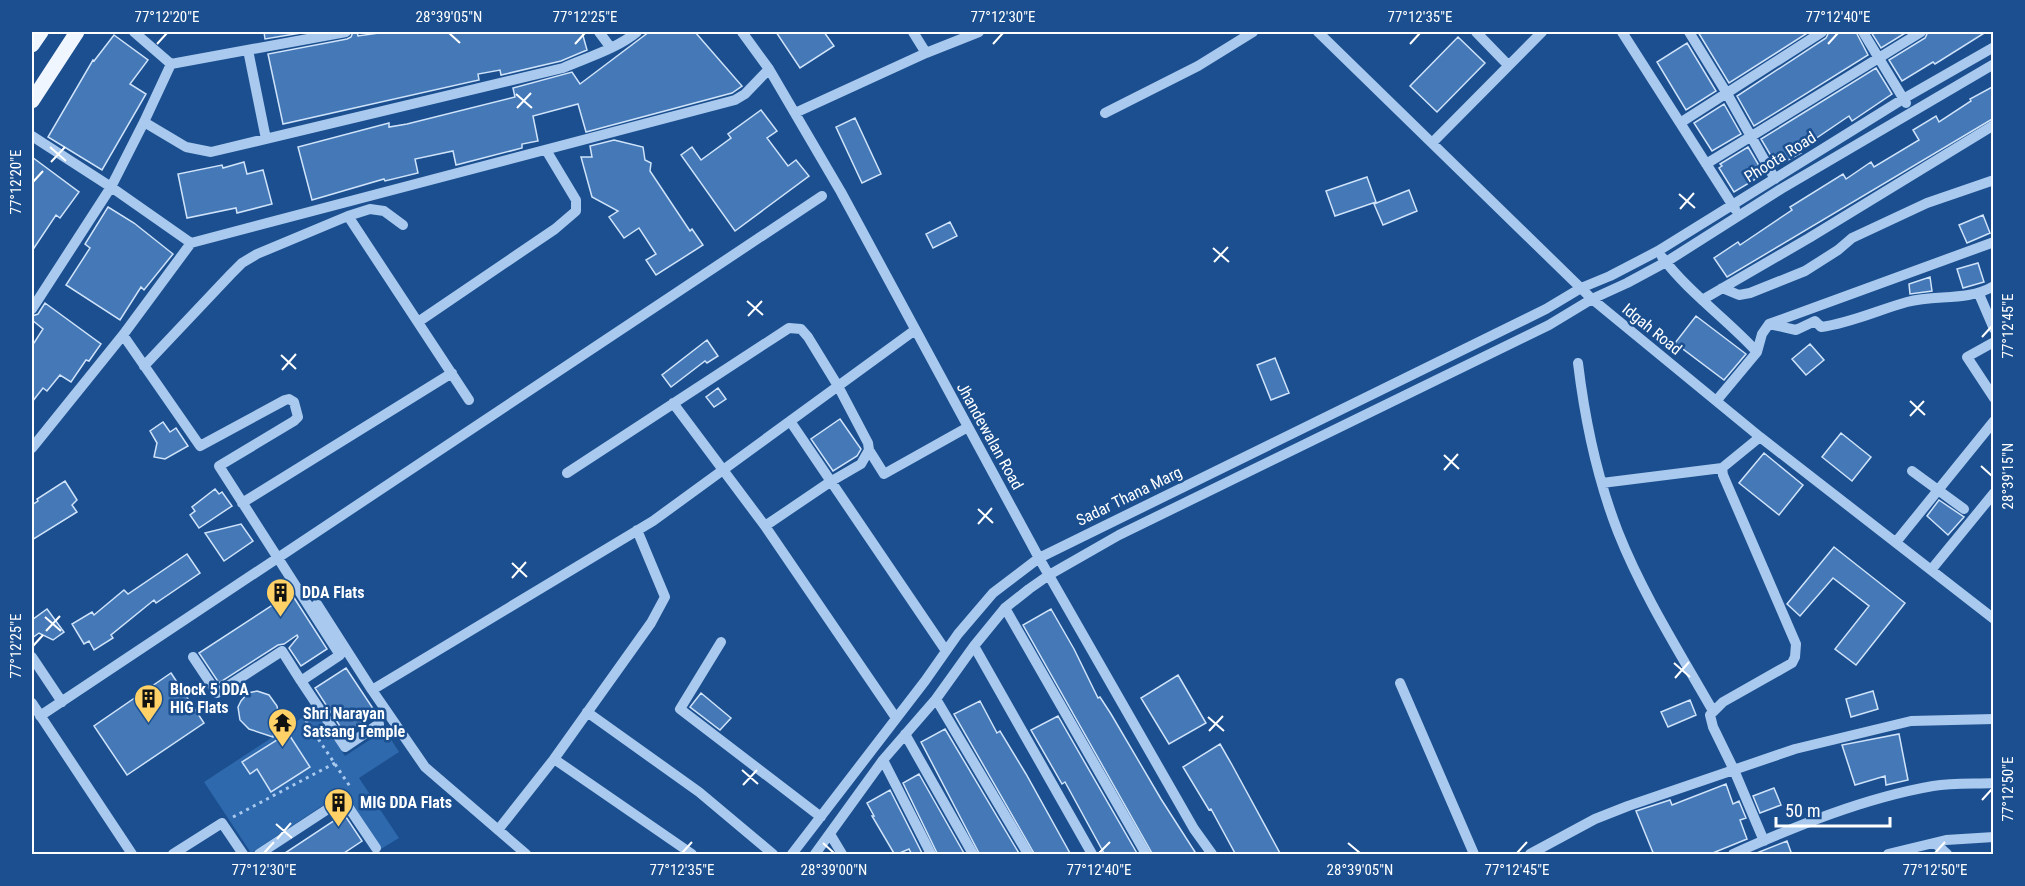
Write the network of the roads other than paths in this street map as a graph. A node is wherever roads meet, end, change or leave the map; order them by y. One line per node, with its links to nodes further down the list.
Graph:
1 (41, 32): 19 (main road)
2 (77, 32): 31 (main road)
3 (134, 32): 25 (street)
4 (346, 32): 22 (street)
5 (599, 32): 21 (street)
6 (637, 32): 21 (street)
7 (742, 32): 28 (street, Jhandewalan Road)
8 (913, 32): 23 (street)
9 (979, 32): 23 (street)
10 (1253, 32): 34 (street)
11 (1318, 32): 41 (street, Idgah Road)
12 (1476, 32): 27 (street)
13 (1542, 32): 27 (street)
14 (1622, 32): 36 (street)
15 (1689, 32): 29 (street)
16 (1822, 32): 29 (street)
17 (1863, 32): 24 (street)
18 (1921, 32): 24 (street)
19 (32, 45)
20 (1994, 47): 30 (street, Phoota Road)
21 (611, 48): 40 (street)
22 (248, 50): 25 (street); 40 (street)
23 (926, 53): 33 (street)
24 (1878, 57): 30 (street); 39 (street)
25 (171, 64): 35 (street)
26 (1994, 64): 32 (street, Phoota Road)
27 (1508, 65): 41 (street)
28 (769, 69): 33 (street, Jhandewalan Road); 42 (street)
29 (1726, 92): 36 (street); 39 (street)
30 (1903, 99): 32 (street); 44 (street, Phoota Road)
31 (32, 101)
32 (1910, 112): 50 (street, Phoota Road)
33 (795, 113): 66 (street, Jhandewalan Road)
34 (1105, 113)
35 (144, 122): 40 (street); 46 (street)
36 (1680, 123): 43 (street)
37 (1994, 125): 58 (street)
38 (32, 136): 46 (street)
39 (1752, 137): 43 (street); 44 (street)
40 (266, 139)
41 (1432, 143): 57 (street, Idgah Road)
42 (546, 150): 53 (street); 63 (street)
43 (1706, 164): 48 (street)
44 (1775, 178): 48 (street, Phoota Road)
45 (1994, 180): 58 (street)
46 (111, 187): 53 (street); 62 (street)
47 (822, 196): 98 (street)
48 (1732, 204): 50 (street); 54 (street, Phoota Road)
49 (348, 216): 51 (street); 63 (street); 71 (street)
50 (1739, 216): 55 (street, Phoota Road)
51 (403, 225)
52 (1994, 242): 64 (street)
53 (191, 243): 67 (street)
54 (1658, 251): 55 (street); 57 (street, Phoota Road)
55 (1666, 262): 60 (street, Phoota Road); 61 (street)
56 (1994, 286): 59 (street)
57 (1581, 288): 60 (street, Idgah Road); 97 (street, Sadar Thana Marg)
58 (1722, 288): 61 (street)
59 (1979, 294): 64 (street); 65 (street)
60 (1592, 299): 76 (street, Idgah Road); 100 (street, Sadar Thana Marg)
61 (1702, 300): 69 (street)
62 (32, 309)
63 (418, 322): 72 (street)
64 (1768, 324): 69 (street)
65 (1994, 329)
66 (915, 330): 73 (street); 80 (street, Jhandewalan Road)
67 (123, 335): 71 (street); 82 (street)
68 (1994, 342): 74 (street)
69 (1757, 352): 76 (street)
70 (1578, 363): 89 (street)
71 (144, 366): 92 (street)
72 (452, 374): 75 (street); 92 (street)
73 (838, 386): 77 (street); 78 (street); 83 (street)
74 (1994, 398)
75 (469, 400)
76 (1717, 400): 81 (street, Idgah Road)
77 (674, 404): 85 (street); 87 (street)
78 (790, 421): 85 (street); 88 (street)
79 (1994, 422): 90 (street)
80 (968, 427): 83 (street); 97 (street, Jhandewalan Road)
81 (1760, 437): 84 (street); 96 (street, Idgah Road)
82 (32, 447)
83 (869, 450): 88 (street)
84 (1722, 468): 89 (street); 115 (street)
85 (723, 470): 94 (street); 95 (street)
86 (1912, 471): 90 (street)
87 (567, 473)
88 (831, 482): 94 (street); 106 (street)
89 (1602, 483): 115 (street)
90 (1938, 490): 93 (street); 96 (street)
91 (1994, 493): 99 (street)
92 (242, 503): 98 (street)
93 (1964, 509)
94 (765, 526): 118 (street)
95 (637, 530): 111 (street); 116 (street)
96 (1896, 542): 99 (street, Idgah Road)
97 (1039, 558): 100 (street, Jhandewalan Road); 106 (street, Sadar Thana Marg)
98 (277, 559): 109 (street); 113 (street)
99 (1931, 570): 103 (street, Idgah Road)
100 (1049, 574): 102 (street, Sadar Thana Marg); 149 (street, Jhandewalan Road)
101 (317, 604): 111 (street)
102 (1005, 608): 105 (street, Sadar Thana Marg); 148 (street)
103 (1994, 619)
104 (721, 642): 126 (street)
105 (974, 646): 112 (street, Sadar Thana Marg); 147 (street)
106 (946, 651): 118 (street, Sadar Thana Marg)
107 (32, 657): 113 (street)
108 (194, 657): 109 (street)
109 (302, 681): 120 (street)
110 (1400, 683): 150 (street)
111 (372, 690): 127 (street)
112 (936, 699): 121 (street, Sadar Thana Marg); 146 (street)
113 (62, 702): 117 (street)
114 (32, 704): 117 (street)
115 (1713, 711): 124 (street)
116 (587, 712): 122 (street); 140 (street)
117 (40, 716): 134 (street)
118 (896, 718): 126 (street, Sadar Thana Marg)
119 (1994, 719): 124 (street)
120 (379, 724)
121 (905, 734): 123 (street, Sadar Thana Marg); 145 (street)
122 (554, 759): 127 (street); 139 (street)
123 (883, 760): 128 (street, Sadar Thana Marg); 144 (street)
124 (1734, 770): 130 (street); 151 (street)
125 (1994, 783): 130 (street)
126 (821, 817): 141 (street, Sadar Thana Marg)
127 (498, 830): 138 (street)
128 (830, 834): 142 (street, Sadar Thana Marg); 143 (street)
129 (1994, 837): 131 (street)
130 (1764, 841): 132 (street)
131 (1935, 843): 153 (street); 154 (street)
132 (1750, 851): 152 (street)
133 (375, 853): 137 (street)
134 (132, 855)
135 (173, 855): 136 (street)
136 (243, 855)
137 (259, 855)
138 (526, 855)
139 (692, 855)
140 (773, 855)
141 (792, 855)
142 (815, 855)
143 (842, 855)
144 (931, 855)
145 (973, 855)
146 (1028, 855)
147 (1092, 855)
148 (1146, 855)
149 (1212, 855)
150 (1474, 855)
151 (1530, 855)
152 (1732, 855)
153 (1887, 855)
154 (1947, 855)

